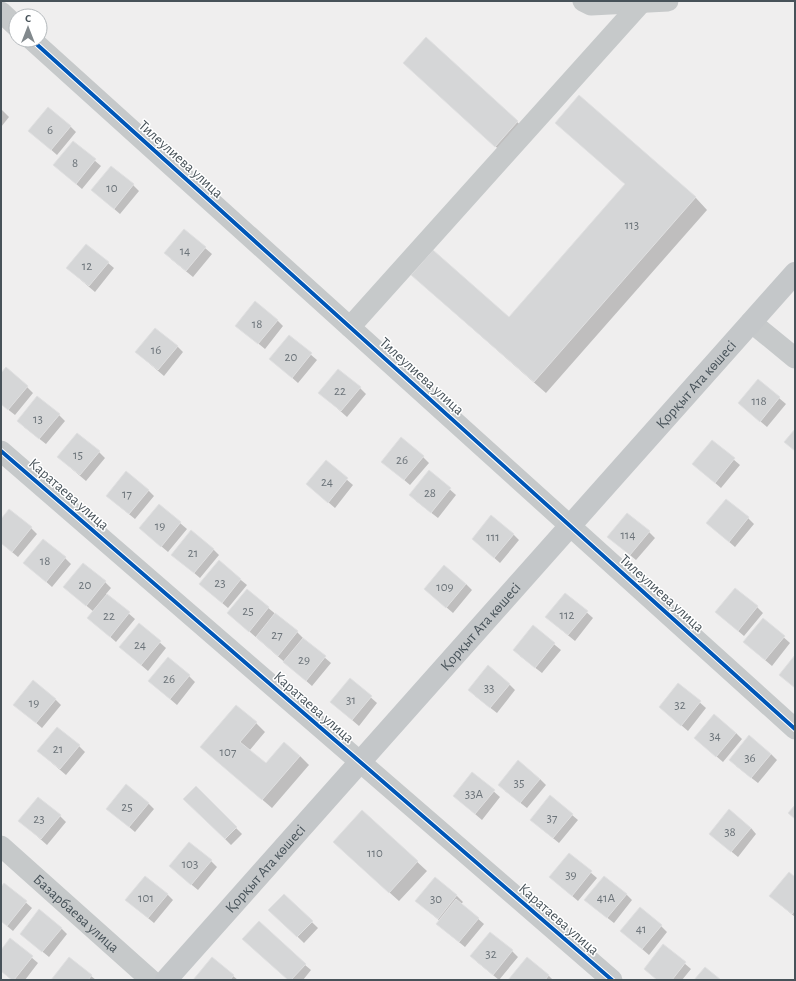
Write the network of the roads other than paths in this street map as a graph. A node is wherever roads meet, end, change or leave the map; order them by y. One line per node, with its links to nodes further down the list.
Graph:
1 (582, 1): 3 (street)
2 (668, 1): 3 (street)
3 (641, 2): 7 (street)
4 (41, 48): 7 (street, Тилеулиева улица)
5 (795, 273): 6 (main road, Қорқыт Ата көшесі)
6 (751, 322): 8 (street); 10 (main road, Қорқыт Ата көшесі)
7 (350, 327): 10 (street, Тилеулиева улица)
8 (795, 358)
9 (1, 451): 12 (street, Каратаева улица)
10 (570, 526): 11 (street, Тилеулиева улица); 12 (main road, Қорқыт Ата көшесі)
11 (795, 729)
12 (360, 762): 15 (main road, Қорқыт Ата көшесі); 16 (street, Каратаева улица)
13 (1, 846): 14 (street, Базарбаева улица)
14 (151, 980)
15 (166, 980)
16 (612, 980)

